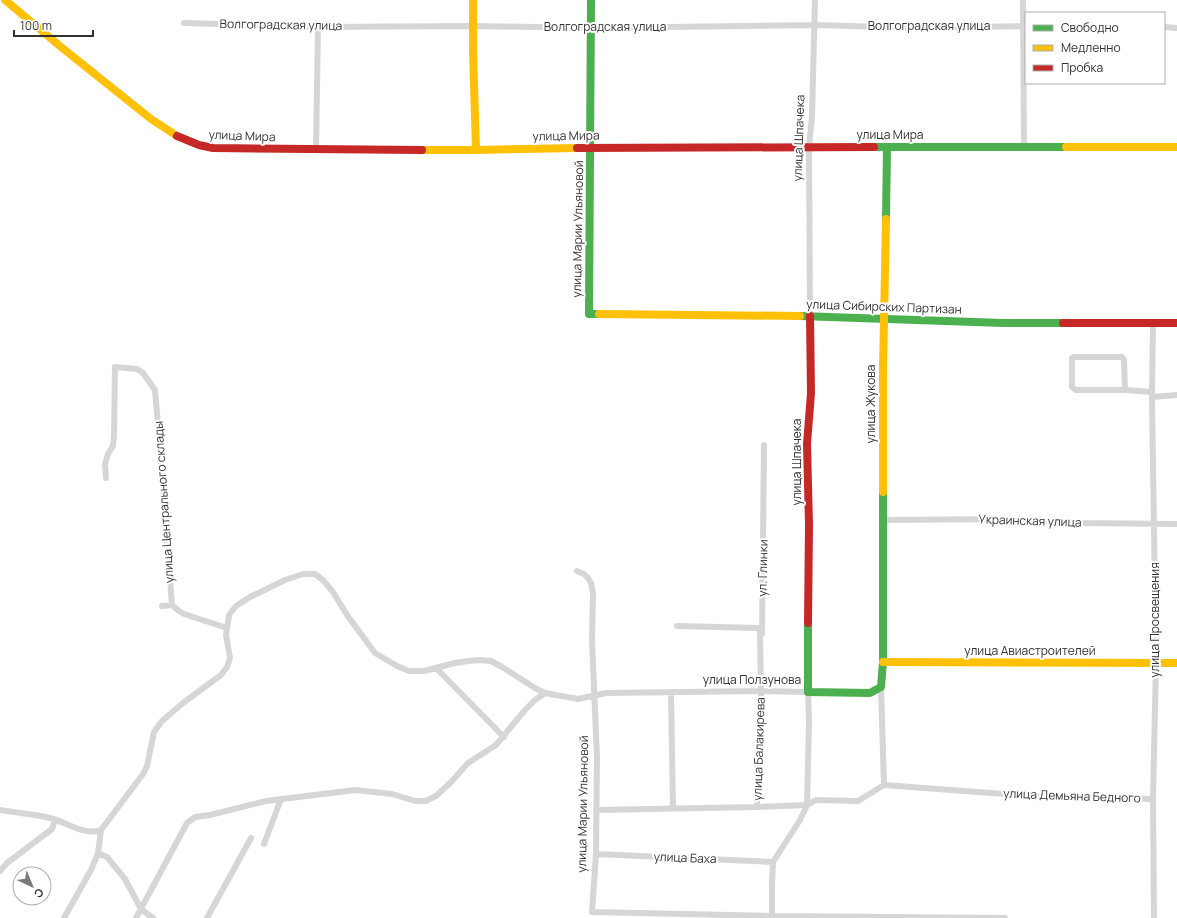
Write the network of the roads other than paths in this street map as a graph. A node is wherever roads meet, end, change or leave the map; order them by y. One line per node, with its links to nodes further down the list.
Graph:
1 (5, 0): 19 (street, улица Мира)
2 (472, 0): 8 (street)
3 (591, 0): 12 (street, улица Марии Ульяновой)
4 (815, 0): 7 (street, улица Шпачека)
5 (1023, 0): 9 (street)
6 (184, 23): 10 (street, Волгоградская улица)
7 (814, 25): 9 (street, Волгоградская улица); 12 (street, Волгоградская улица); 16 (street, улица Шпачека)
8 (473, 26): 10 (street, Волгоградская улица); 12 (street, Волгоградская улица); 20 (street)
9 (1024, 26): 14 (street)
10 (318, 27): 19 (street)
11 (1165, 27): 13 (street)
12 (591, 28): 15 (street, улица Марии Ульяновой)
13 (1177, 28)
14 (1024, 146): 17 (street, улица Мира); 18 (street, улица Мира)
15 (591, 147): 16 (street, улица Мира); 20 (street, улица Мира); 21 (street, улица Марии Ульяновой)
16 (810, 147): 17 (street, улица Мира); 22 (street, улица Шпачека)
17 (887, 147): 23 (street, улица Жукова)
18 (1177, 147)
19 (316, 149): 20 (street, улица Мира)
20 (476, 150)
21 (589, 314): 22 (street, улица Сибирских Партизан)
22 (810, 316): 23 (street, улица Сибирских Партизан); 46 (street, улица Шпачека)
23 (884, 320): 24 (street, улица Сибирских Партизан); 31 (street, улица Жукова)
24 (1153, 323): 25 (street, улица Сибирских Партизан); 27 (street, улица Просвещения)
25 (1177, 323)
26 (1124, 390): 26 (street); 27 (street)
27 (1152, 394): 28 (street); 32 (street, улица Просвещения)
28 (1177, 395)
29 (764, 445): 44 (street, ул. Глинки)
30 (106, 478): 35 (street, улица Центрального склады)
31 (884, 520): 32 (street, Украинская улица); 39 (street, улица Жукова)
32 (1154, 524): 33 (street, Украинская улица); 40 (street, улица Просвещения)
33 (1177, 524)
34 (577, 571): 48 (street, улица Марии Ульяновой)
35 (172, 605): 36 (street); 38 (street)
36 (162, 606)
37 (677, 626): 44 (street, улица Балакирева)
38 (227, 628): 42 (street, улица Ползунова); 59 (street)
39 (883, 662): 40 (street, улица Авиастроителей); 43 (street)
40 (1156, 663): 41 (street, улица Авиастроителей); 52 (street, улица Просвещения)
41 (1177, 663)
42 (436, 668): 47 (street, улица Ползунова); 49 (street)
43 (881, 687): 46 (street, улица Ползунова); 50 (street)
44 (762, 691): 45 (street, улица Ползунова); 46 (street, улица Ползунова); 54 (street, улица Балакирева)
45 (671, 692): 48 (street, улица Ползунова); 55 (street)
46 (808, 692): 53 (street, улица Шпачека)
47 (546, 693): 48 (street, улица Ползунова); 49 (street)
48 (595, 696): 57 (street, улица Марии Ульяновой)
49 (504, 737): 51 (street)
50 (884, 785): 52 (street, улица Демьяна Бедного); 53 (street)
51 (281, 799): 61 (street); 66 (street)
52 (1153, 799): 74 (street, улица Просвещения)
53 (807, 805): 54 (street); 64 (street, улица Шпачека)
54 (757, 807): 55 (street)
55 (673, 808): 57 (street)
56 (0, 810): 58 (street)
57 (596, 810): 63 (street, улица Марии Ульяновой)
58 (55, 820): 59 (street); 65 (street)
59 (101, 830): 62 (street)
60 (251, 838): 72 (street)
61 (264, 844)
62 (98, 853): 66 (street); 69 (street)
63 (596, 854): 64 (street, улица Баха); 67 (street, улица Марии Ульяновой)
64 (773, 862): 68 (street)
65 (0, 870)
66 (141, 909): 70 (street); 71 (street)
67 (717, 916): 68 (street)
68 (772, 916): 73 (street)
69 (64, 918)
70 (136, 918)
71 (154, 918)
72 (208, 918)
73 (1005, 918)
74 (1154, 918)

